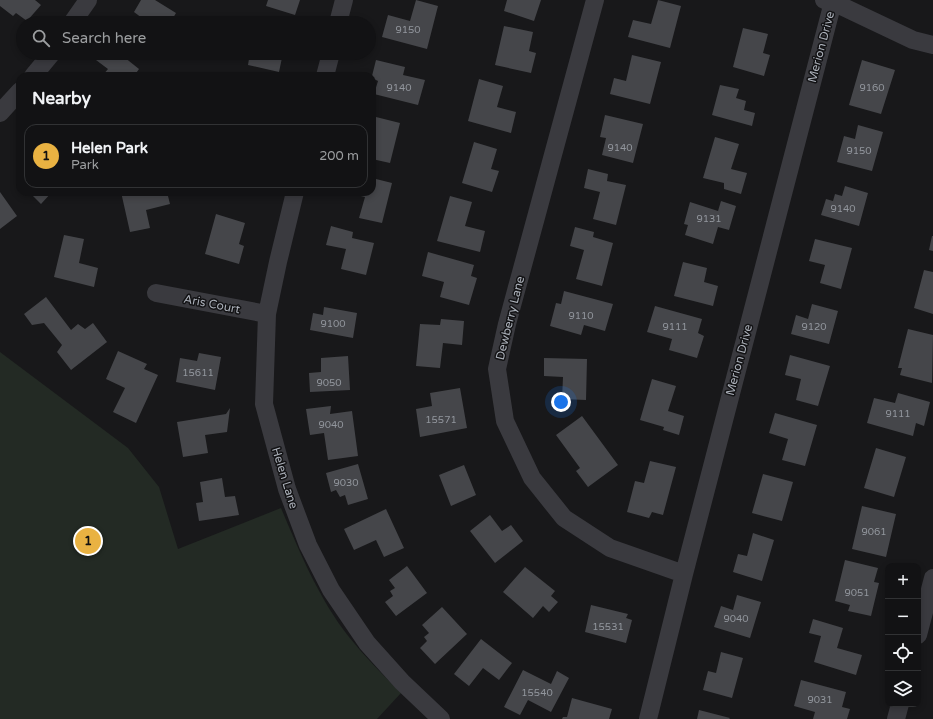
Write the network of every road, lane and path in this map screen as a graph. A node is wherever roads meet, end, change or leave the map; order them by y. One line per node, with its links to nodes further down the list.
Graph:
1 (88, 0): 5 (street)
2 (344, 0): 6 (street)
3 (595, 0): 17 (street, Dewberry Lane)
4 (828, 1): 7 (street); 17 (street, Merion Drive)
5 (77, 16)
6 (340, 16)
7 (933, 45)
8 (46, 60): 10 (street)
9 (328, 60): 11 (street)
10 (36, 72)
11 (326, 72)
12 (16, 95): 13 (street)
13 (0, 113)
14 (294, 196): 16 (street, Helen Lane)
15 (156, 293): 16 (street, Aris Court)
16 (267, 314): 21 (street, Helen Lane)
17 (684, 574): 22 (street, Merion Drive)
18 (933, 578): 19 (street)
19 (921, 624)
20 (899, 707): 23 (street)
21 (441, 719)
22 (648, 719)
23 (896, 719)

